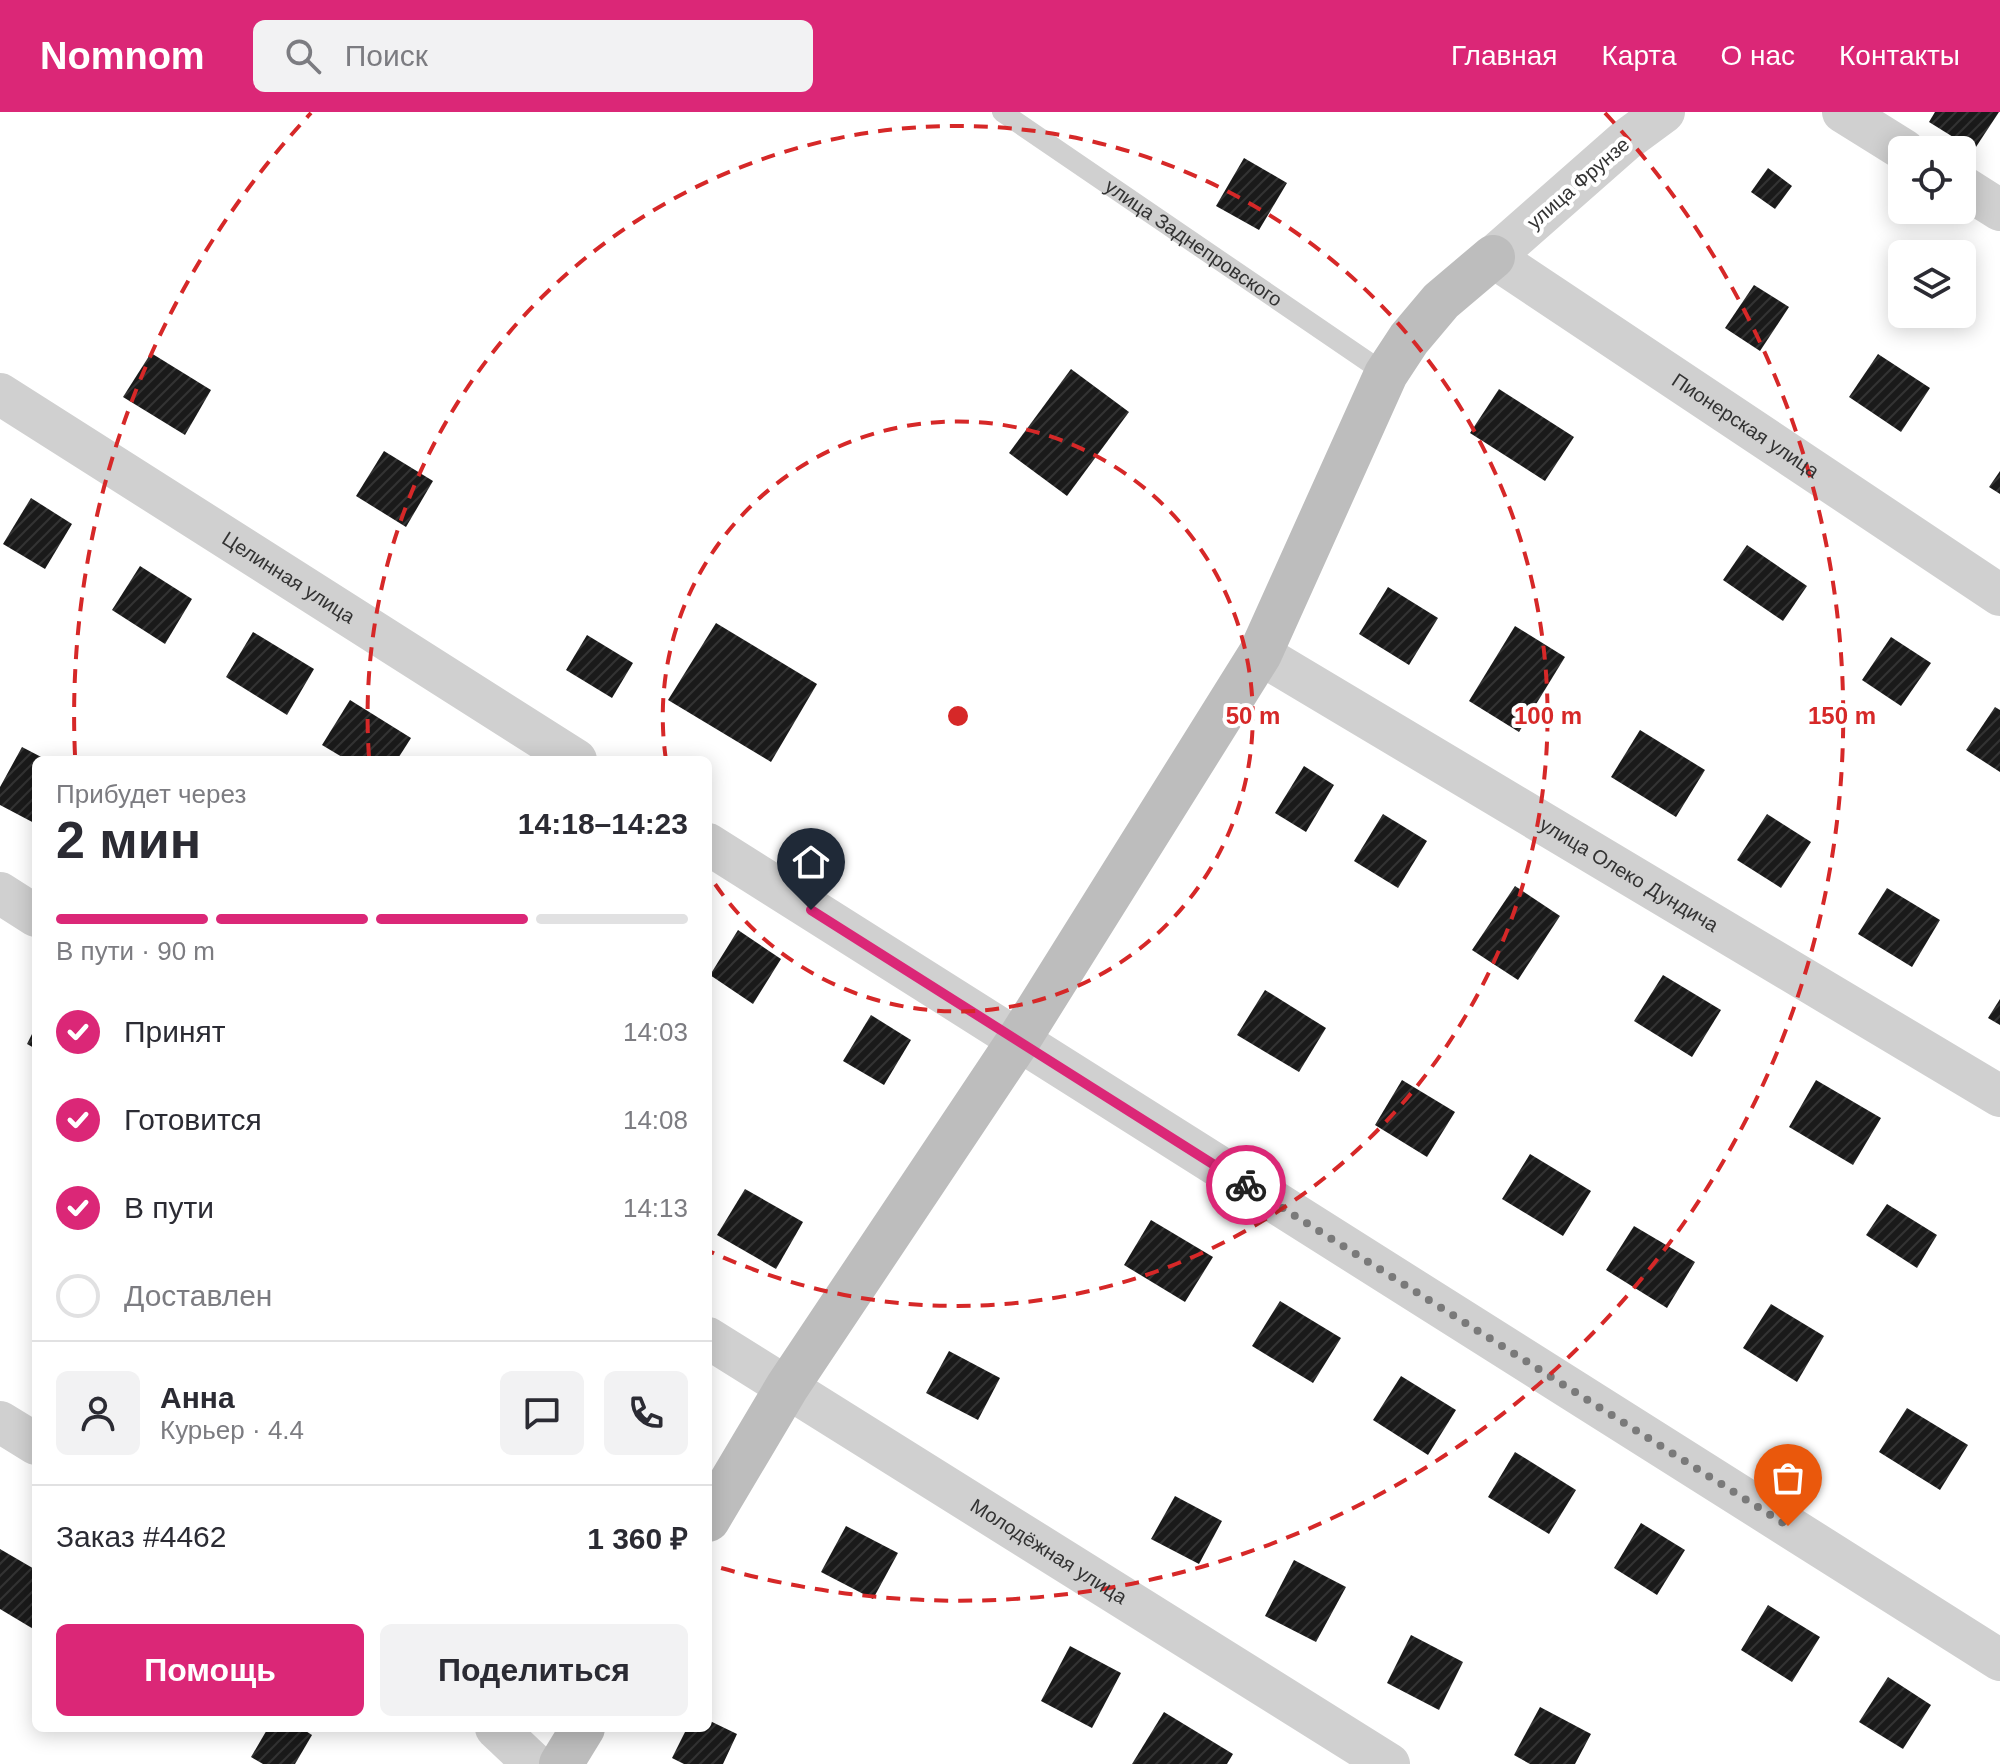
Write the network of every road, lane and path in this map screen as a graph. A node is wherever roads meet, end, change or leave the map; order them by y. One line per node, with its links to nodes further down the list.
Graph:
1 (1002, 112): 8 (lane, улица Заднепровского)
2 (1664, 112): 7 (street, улица Фрунзе)
3 (1843, 112): 4 (street)
4 (1888, 140)
5 (1976, 195): 6 (street)
6 (2000, 210)
7 (1493, 257): 8 (street); 10 (street, Пионерская улица)
8 (1386, 374): 11 (street)
9 (0, 394): 12 (street, Целинная улица)
10 (2000, 595)
11 (1260, 654): 16 (street); 17 (street, улица Олеко Дундича)
12 (570, 756)
13 (712, 847): 16 (street)
14 (0, 893): 15 (street)
15 (32, 913)
16 (1018, 1041): 19 (street); 23 (street)
17 (2000, 1096)
18 (712, 1340): 19 (street, Молодёжная улица)
19 (787, 1387): 22 (street); 28 (street, Молодёжная улица)
20 (0, 1422): 21 (street)
21 (32, 1442)
22 (712, 1513)
23 (2000, 1660)
24 (500, 1732): 26 (street)
25 (581, 1732): 27 (street)
26 (534, 1764)
27 (561, 1764)
28 (1389, 1764)

